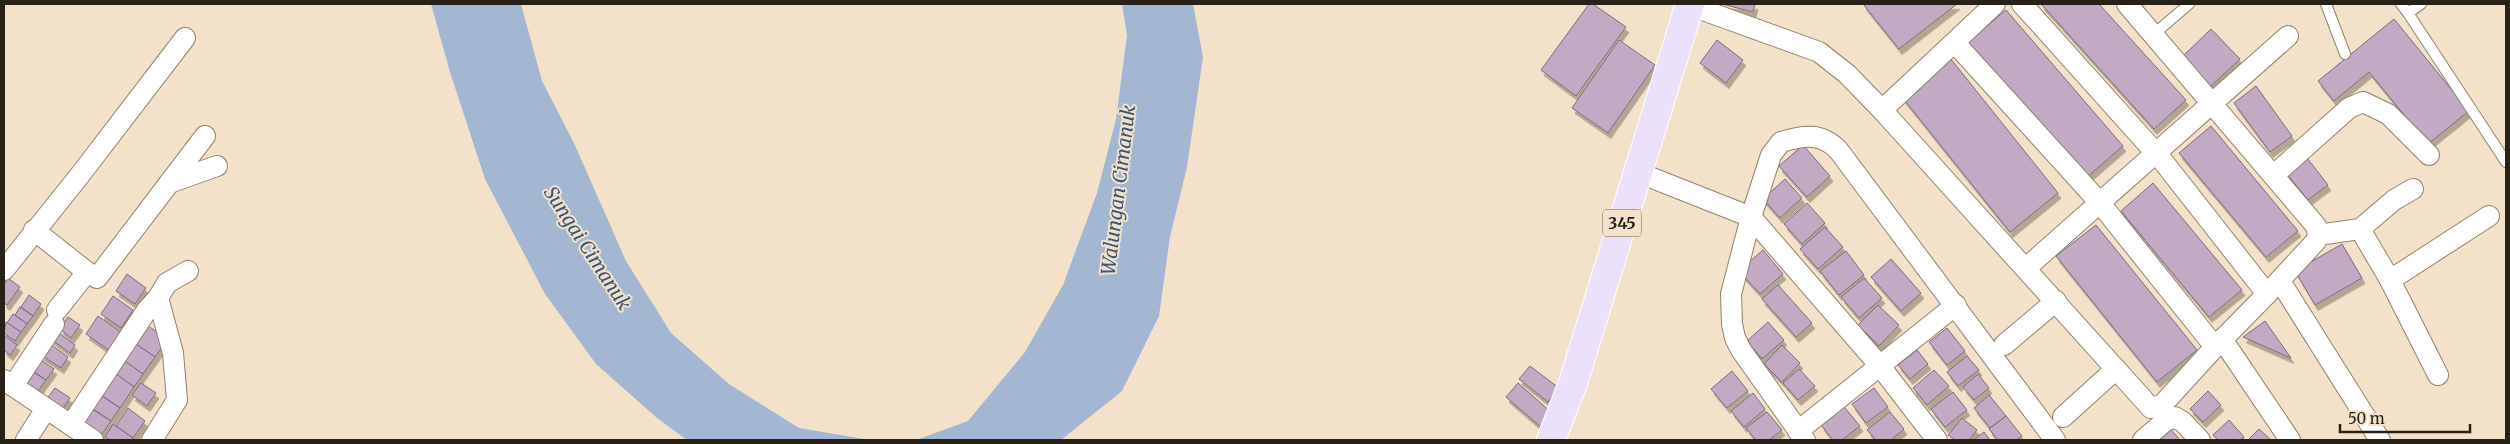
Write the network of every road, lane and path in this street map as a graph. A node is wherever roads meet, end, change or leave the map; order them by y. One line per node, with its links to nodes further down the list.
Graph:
1 (1690, 4): 16 (street); 22 (main road, 345)
2 (1995, 4): 13 (street)
3 (2022, 4): 18 (street)
4 (2127, 4): 10 (street)
5 (2189, 4): 10 (lane)
6 (2326, 4): 14 (lane)
7 (2401, 4): 9 (lane)
8 (2421, 4): 9 (lane)
9 (2408, 13): 20 (lane)
10 (2154, 34): 15 (street)
11 (2288, 36): 15 (street)
12 (185, 38): 30 (street)
13 (1955, 43): 16 (street); 26 (street)
14 (2345, 54)
15 (2213, 102): 18 (street); 23 (street)
16 (1882, 110): 32 (street)
17 (205, 136): 24 (street)
18 (2156, 154): 26 (street); 37 (street)
19 (2429, 155): 23 (street)
20 (2506, 162)
21 (217, 166): 24 (street)
22 (1637, 172): 28 (street); 54 (main road, 345)
23 (2274, 175): 31 (street)
24 (169, 184): 35 (street)
25 (2413, 189): 29 (street)
26 (2100, 203): 32 (street); 41 (street)
27 (2489, 216): 36 (street)
28 (1751, 217): 40 (street); 43 (street); 50 (street)
29 (2360, 229): 31 (street); 36 (street)
30 (34, 230): 33 (street); 35 (street)
31 (2318, 235): 37 (street)
32 (2026, 268): 39 (street)
33 (4, 270)
34 (188, 271): 38 (street)
35 (88, 272): 46 (street)
36 (2390, 280): 45 (street)
37 (2274, 287): 41 (street); 60 (street)
38 (158, 298): 49 (street); 53 (street)
39 (2056, 301): 42 (street); 44 (street)
40 (1956, 304): 43 (street); 56 (street)
41 (2218, 343): 44 (street); 59 (street)
42 (2004, 345)
43 (1880, 366): 50 (street); 55 (street)
44 (2116, 369): 48 (street)
45 (2438, 375)
46 (9, 383): 47 (street)
47 (46, 408): 49 (street); 51 (street)
48 (2063, 417)
49 (70, 425): 52 (street)
50 (1802, 436)
51 (26, 440)
52 (93, 440)
53 (152, 440)
54 (1551, 440)
55 (1937, 440)
56 (2055, 440)
57 (2144, 440): 58 (street)
58 (2200, 440)
59 (2290, 440)
60 (2380, 440)

